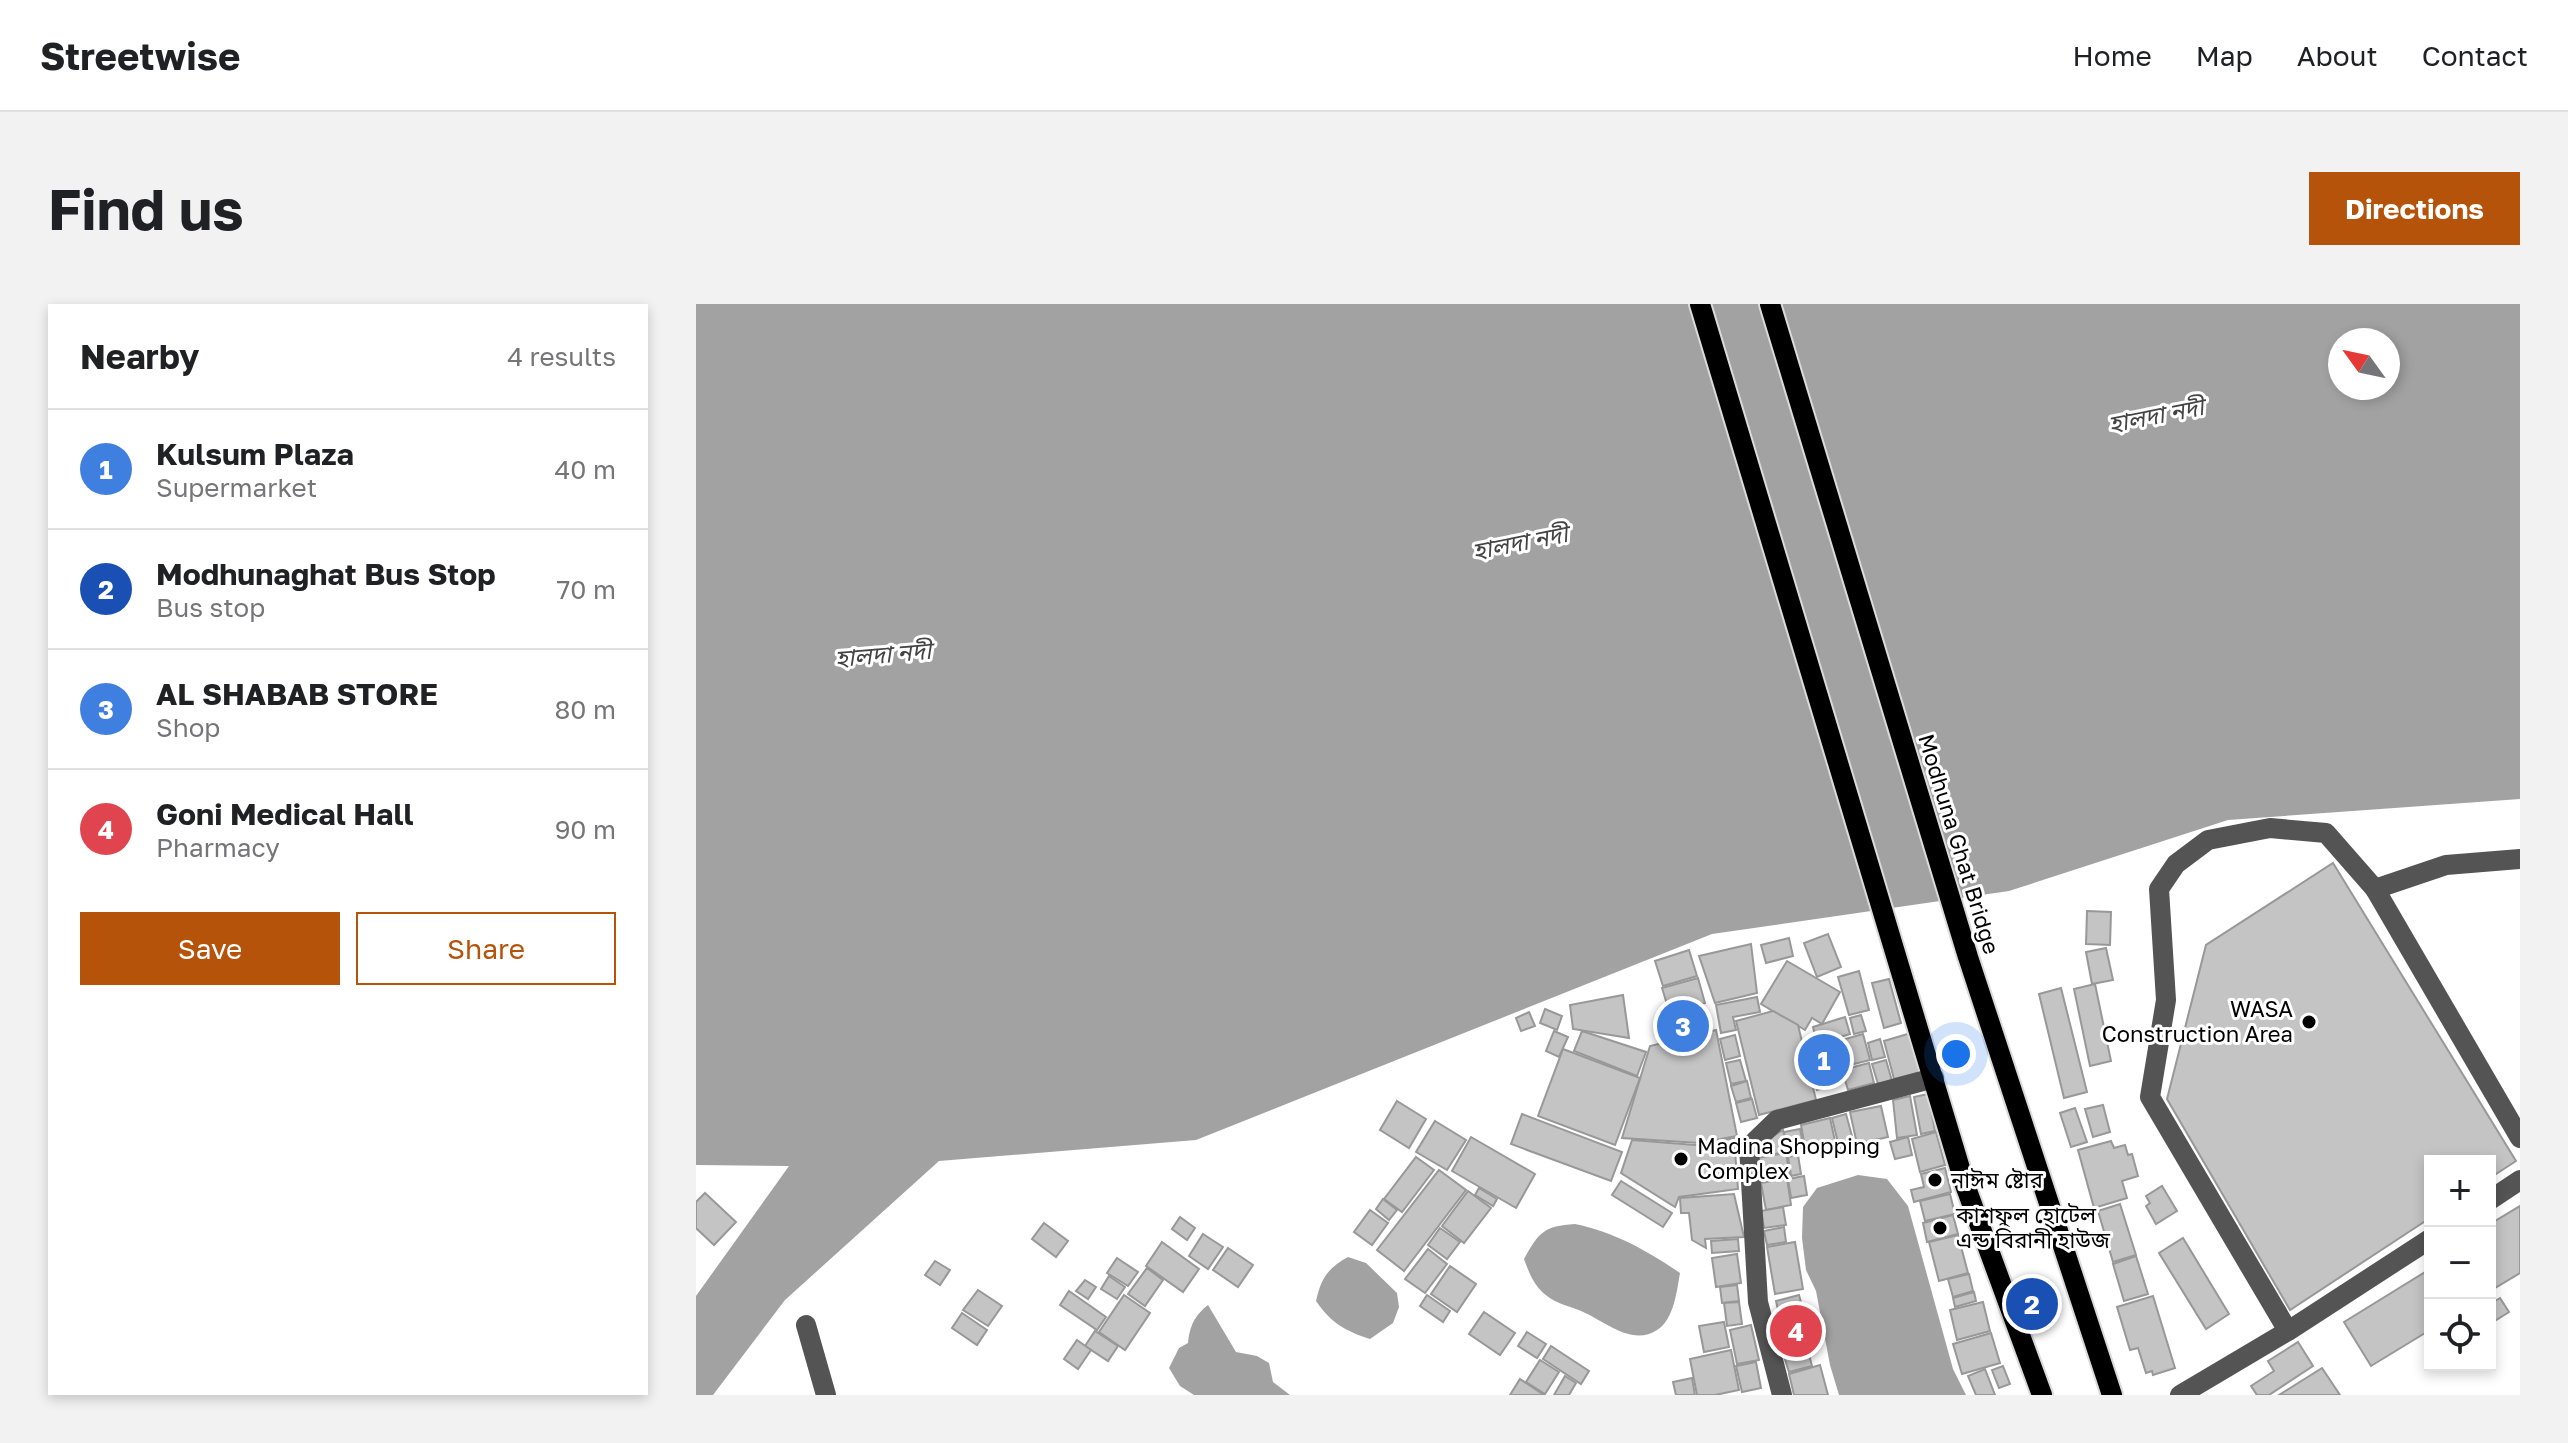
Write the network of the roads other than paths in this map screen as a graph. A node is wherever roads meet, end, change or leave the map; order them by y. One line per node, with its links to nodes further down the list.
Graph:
1 (1700, 304): 5 (main road)
2 (1770, 304): 15 (main road, Modhuna Ghat Bridge)
3 (2520, 859): 4 (street)
4 (2375, 889): 6 (street); 11 (street)
5 (1934, 1078): 13 (street); 14 (main road)
6 (2520, 1138)
7 (2520, 1180): 8 (street)
8 (2496, 1196)
9 (2424, 1243): 11 (street)
10 (806, 1325): 12 (street)
11 (2288, 1331): 16 (street)
12 (826, 1395)
13 (1782, 1395)
14 (2042, 1395)
15 (2112, 1395)
16 (2180, 1395)

